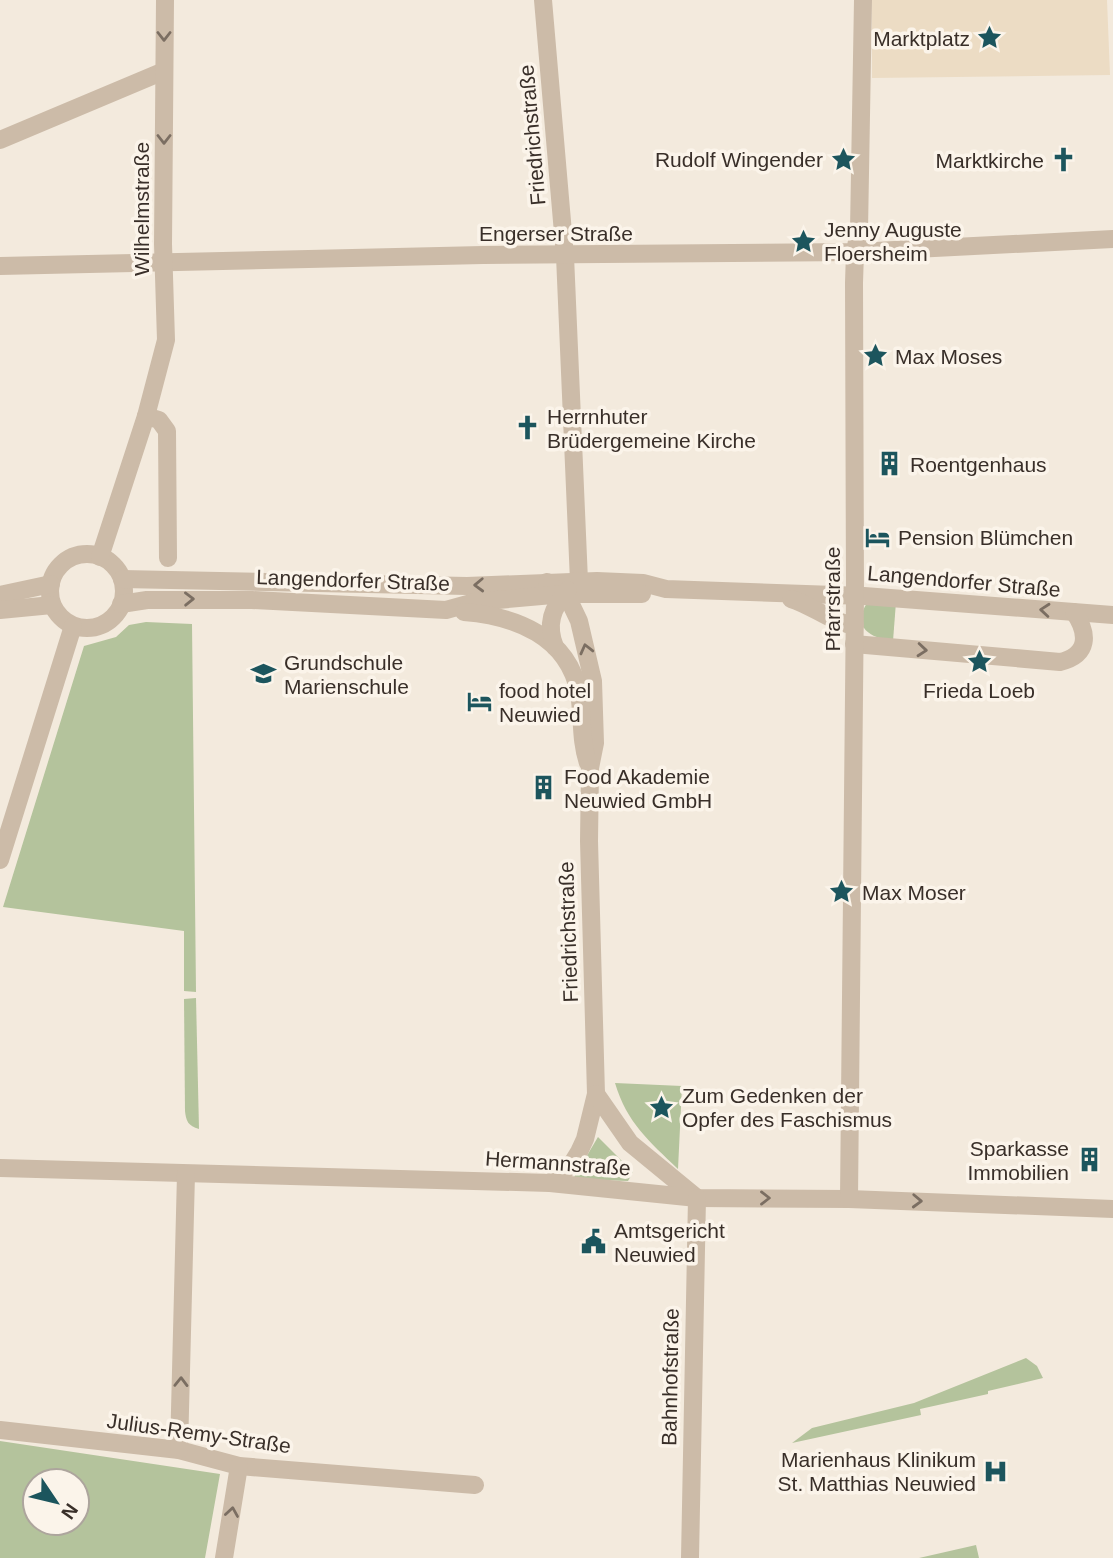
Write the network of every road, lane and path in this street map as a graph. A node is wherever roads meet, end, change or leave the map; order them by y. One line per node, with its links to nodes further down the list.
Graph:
1 (165, 0): 4 (street, Wilhelmstraße, one-way to 4)
2 (543, 0): 8 (street, Friedrichstraße)
3 (863, 0): 7 (street, Pfarrstraße)
4 (164, 71): 5 (street); 9 (street, Wilhelmstraße, one-way to 9)
5 (0, 140)
6 (1113, 239): 7 (street, Engerser Straße)
7 (855, 252): 8 (street, Engerser Straße); 21 (street, Pfarrstraße)
8 (565, 256): 9 (street, Engerser Straße); 17 (street, Friedrichstraße)
9 (164, 263): 10 (street, Engerser Straße); 11 (street, Wilhelmstraße)
10 (0, 266)
11 (146, 416): 12 (street, Wilhelmstraße); 13 (street)
12 (100, 557): 14 (street); 16 (street)
13 (167, 558)
14 (122, 579): 15 (street, Langendorfer Straße, one-way to 14); 22 (street)
15 (547, 582): 17 (street, Langendorfer Straße); 19 (street, Friedrichstraße)
16 (51, 584): 20 (street); 23 (street)
17 (585, 588): 18 (street, Langendorfer Straße); 19 (street, Friedrichstraße); 28 (street, Friedrichstraße)
18 (766, 591): 21 (street, Langendorfer Straße); 29 (street, Langendorfer Straße)
19 (564, 594): 25 (street, Langendorfer Straße); 28 (street, Friedrichstraße); 32 (street, Friedrichstraße)
20 (0, 595)
21 (855, 595): 26 (street, Langendorfer Straße, one-way to 21); 29 (street, Pfarrstraße)
22 (121, 604): 25 (street, Langendorfer Straße, one-way to 25); 30 (street)
23 (52, 605): 24 (street); 30 (street)
24 (0, 610)
25 (446, 610): 32 (street, Friedrichstraße)
26 (1074, 612): 27 (street, Langendorfer Straße); 31 (street, Langendorfer Straße, one-way to 26)
27 (1113, 615)
28 (579, 621): 33 (street, Friedrichstraße, one-way to 28)
29 (855, 625): 31 (street, Pfarrstraße)
30 (73, 626): 34 (street)
31 (854, 643): 40 (street, Pfarrstraße)
32 (555, 647): 33 (street, Friedrichstraße)
33 (590, 768): 35 (street, Friedrichstraße)
34 (0, 859)
35 (596, 1094): 38 (street, Friedrichstraße); 39 (street)
36 (0, 1168): 37 (street, Hermannstraße)
37 (186, 1174): 38 (street, Hermannstraße); 43 (street, one-way to 37)
38 (550, 1182): 39 (street, Hermannstraße)
39 (697, 1198): 40 (street, Hermannstraße, one-way to 40); 47 (street, Bahnhofstraße)
40 (849, 1199): 41 (street, Hermannstraße, one-way to 41)
41 (1113, 1209)
42 (0, 1430): 43 (street, Julius-Remy-Straße)
43 (179, 1450): 44 (street, Julius-Remy-Straße)
44 (239, 1466): 45 (street, Julius-Remy-Straße); 46 (street, one-way to 44)
45 (475, 1485)
46 (224, 1558)
47 (691, 1558)

